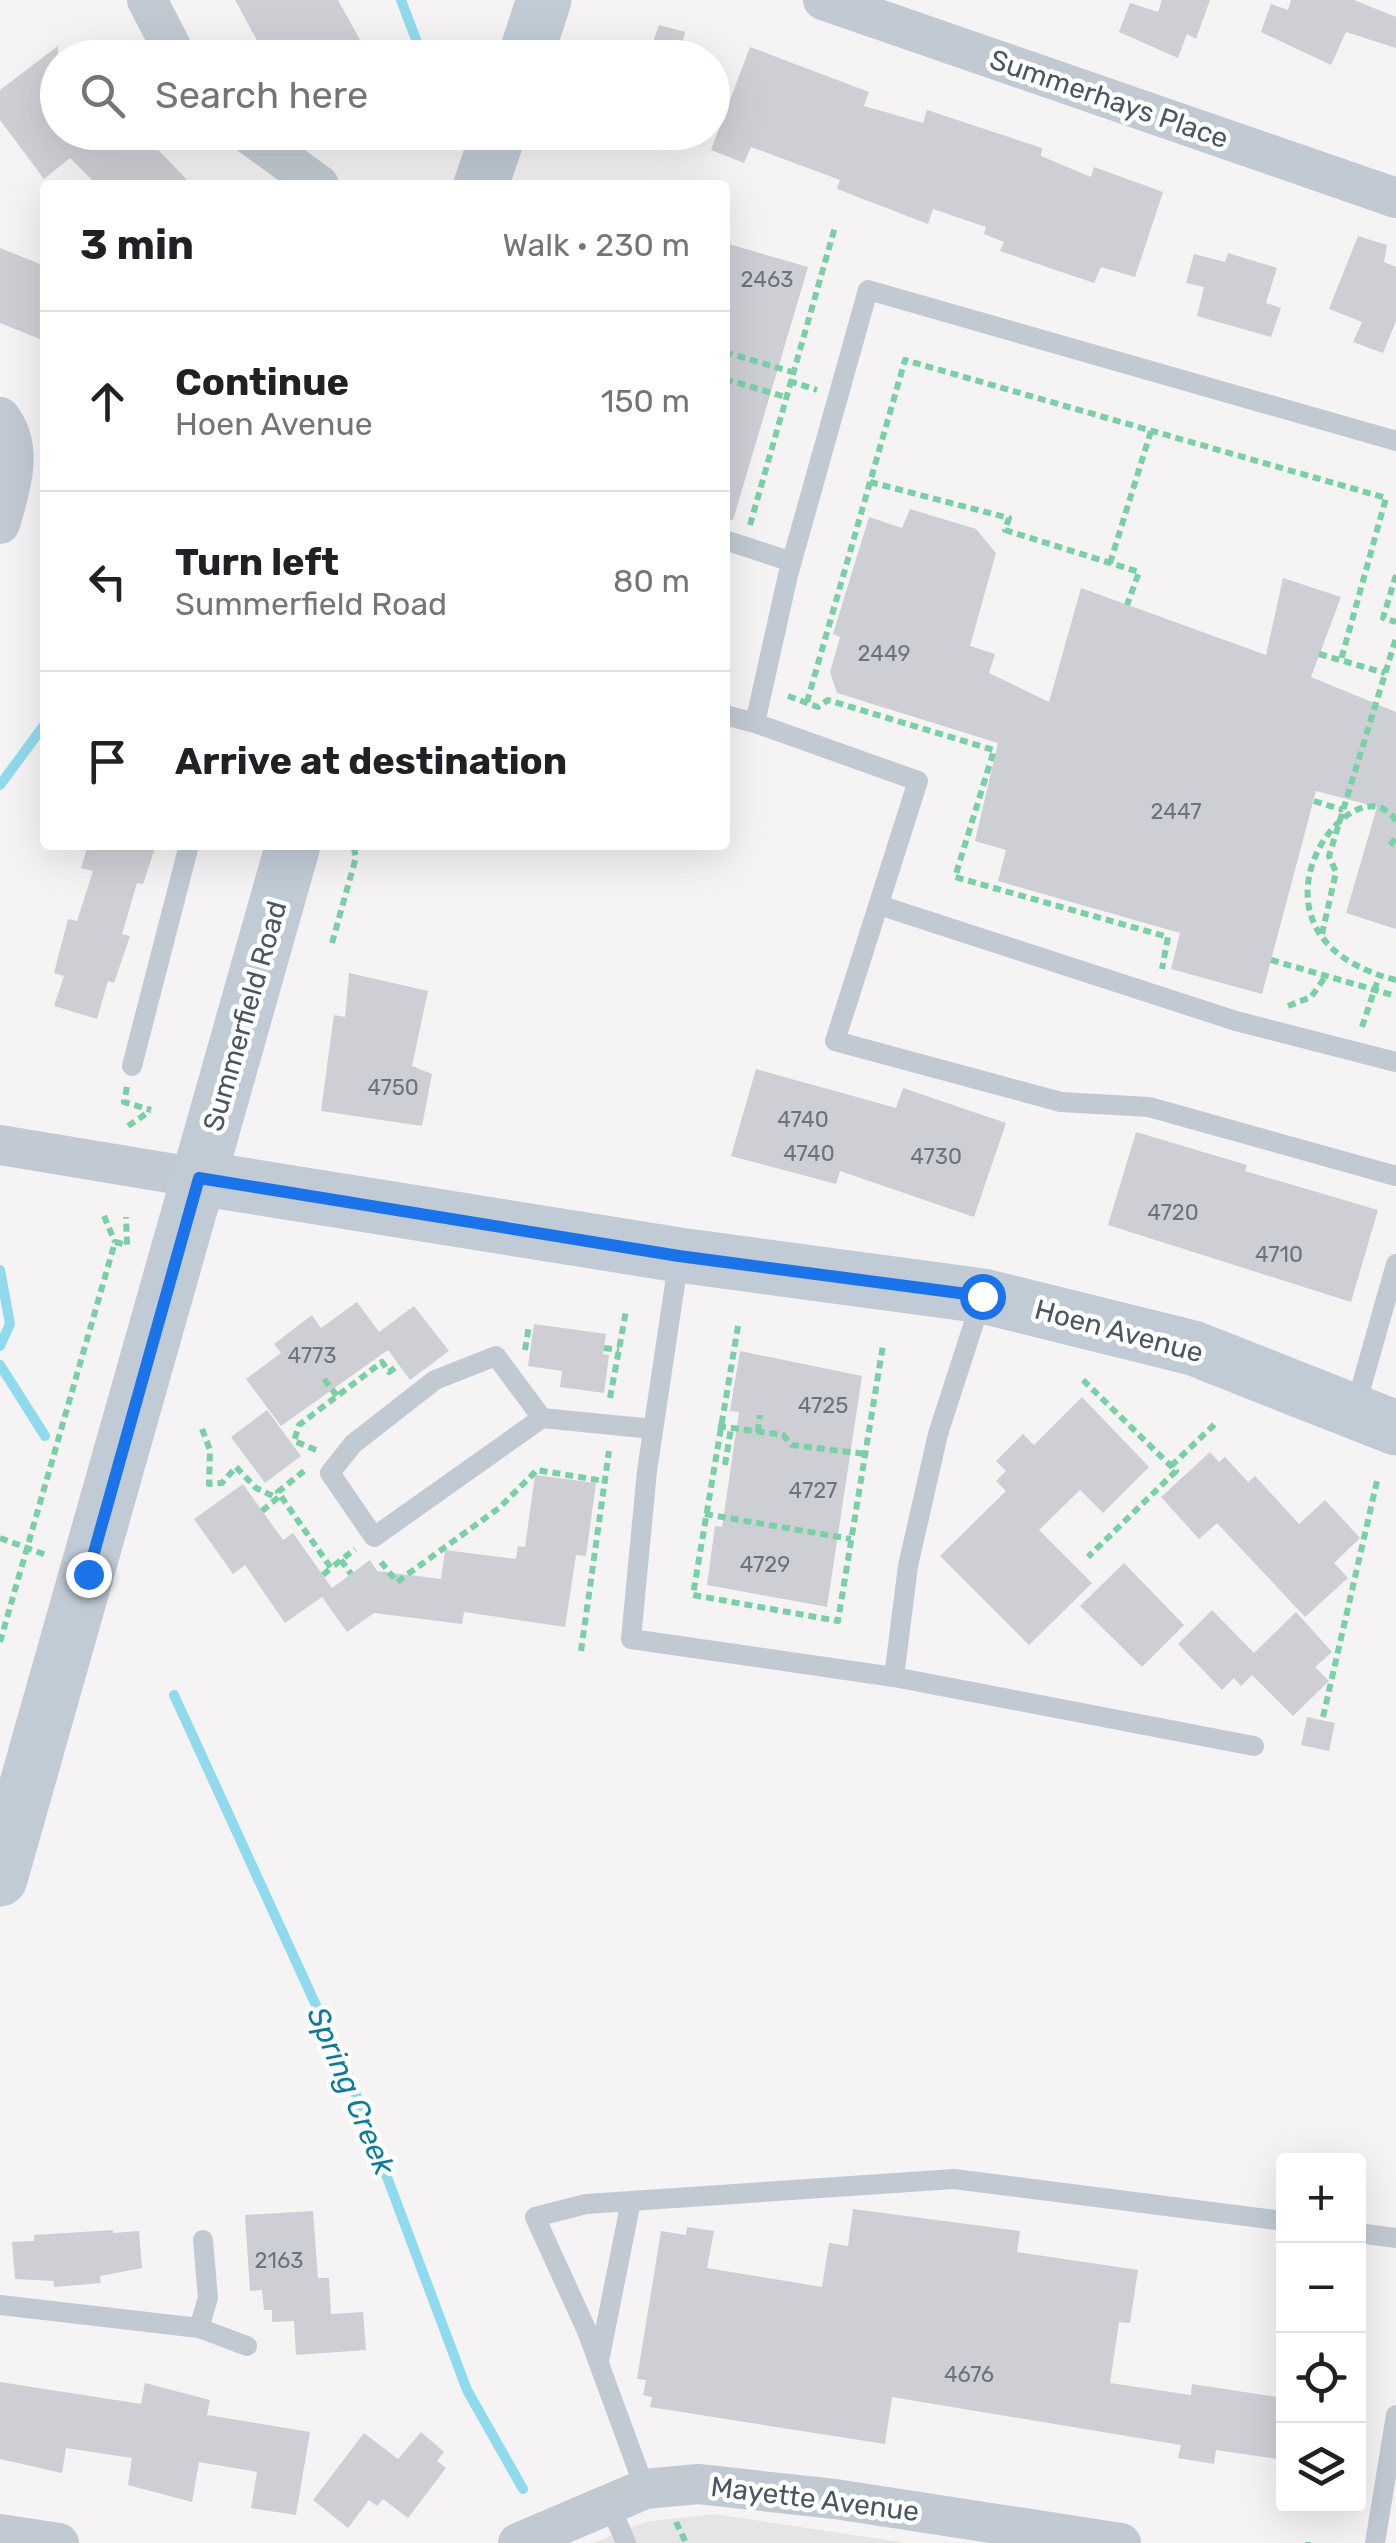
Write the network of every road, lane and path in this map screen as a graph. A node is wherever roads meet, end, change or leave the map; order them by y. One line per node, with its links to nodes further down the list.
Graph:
1 (147, 0): 4 (street)
2 (544, 0): 5 (street)
3 (823, 0): 10 (street, Summerhays Place)
4 (168, 40)
5 (531, 40)
6 (271, 150): 8 (street)
7 (493, 150): 9 (street)
8 (312, 180)
9 (483, 180)
10 (1396, 198)
11 (835, 228): 13 (path)
12 (730, 353): 13 (path)
13 (792, 372): 15 (path)
14 (730, 380): 15 (path)
15 (785, 397): 20 (path)
16 (0, 417): 21 (street)
17 (1151, 431): 19 (path); 24 (path); 30 (path)
18 (1396, 441): 23 (lane)
19 (870, 482): 24 (path); 45 (path)
20 (737, 522)
21 (0, 524)
22 (730, 542): 23 (lane)
23 (792, 562): 33 (lane)
24 (1110, 563): 26 (path)
25 (1396, 576): 27 (path)
26 (1126, 605)
27 (1396, 622)
28 (1396, 638): 31 (path)
29 (1320, 654): 30 (path)
30 (1341, 660): 31 (path)
31 (1385, 673): 35 (path)
32 (730, 716): 33 (lane)
33 (755, 723): 41 (lane)
34 (1314, 801): 35 (path)
35 (1343, 810): 36 (path)
36 (1340, 820): 37 (path); 42 (path); 42 (path)
37 (1396, 821)
38 (188, 850): 54 (lane)
39 (291, 850): 59 (street, Summerfield Road)
40 (355, 850): 43 (path)
41 (882, 906): 53 (lane); 58 (lane)
42 (1322, 934): 47 (path)
43 (332, 943)
44 (1272, 960): 46 (path)
45 (1179, 974)
46 (1326, 976): 49 (path); 52 (path)
47 (1378, 976): 48 (path); 49 (path)
48 (1396, 980)
49 (1374, 989): 50 (path); 51 (path)
50 (1396, 996)
51 (1371, 999)
52 (1280, 1007)
53 (1396, 1062)
54 (132, 1066)
55 (150, 1110): 56 (path)
56 (128, 1126)
57 (0, 1145): 59 (street, Hoen Avenue)
58 (1396, 1176)
59 (199, 1178): 63 (street, Hoen Avenue); 104 (street, Summerfield Road)
60 (104, 1216): 62 (path)
61 (126, 1216): 62 (path)
62 (114, 1242): 99 (path)
63 (679, 1256): 65 (street, Hoen Avenue); 84 (lane)
64 (1396, 1264): 79 (lane)
65 (982, 1296): 79 (street, Hoen Avenue); 101 (lane)
66 (626, 1311): 71 (path)
67 (529, 1325): 72 (path)
68 (738, 1326): 81 (path)
69 (882, 1346): 87 (path)
70 (604, 1348): 71 (path)
71 (619, 1350): 76 (path)
72 (522, 1368)
73 (324, 1379): 75 (path)
74 (1083, 1380): 89 (path)
75 (338, 1396)
76 (594, 1400)
77 (760, 1415): 85 (path)
78 (542, 1418): 78 (lane); 84 (lane)
79 (1375, 1420)
80 (1217, 1422): 89 (path)
81 (718, 1426): 82 (path); 88 (path)
82 (732, 1428): 85 (path); 88 (path)
83 (202, 1429): 91 (path)
84 (653, 1429): 101 (lane)
85 (758, 1432): 87 (path)
86 (609, 1451): 100 (path)
87 (865, 1454): 93 (path)
88 (712, 1463): 92 (path)
89 (1171, 1466): 94 (path)
90 (1377, 1481): 102 (path)
91 (262, 1511)
92 (705, 1514): 93 (path); 93 (path)
93 (851, 1539)
94 (1088, 1557)
95 (341, 1560): 98 (path)
96 (331, 1568): 97 (path)
97 (323, 1574)
98 (352, 1574)
99 (0, 1642)
100 (581, 1651)
101 (894, 1677): 103 (lane)
102 (1323, 1717)
103 (1254, 1746)
104 (0, 1879)
105 (631, 2202): 106 (lane); 113 (lane); 113 (lane)
106 (1276, 2220)
107 (1366, 2234): 108 (lane)
108 (1396, 2238)
109 (203, 2240): 111 (lane)
110 (0, 2305): 111 (lane)
111 (199, 2328): 112 (lane)
112 (246, 2346)
113 (598, 2362): 115 (lane)
114 (1396, 2415): 123 (lane)
115 (627, 2496): 119 (street, Mayette Avenue); 120 (lane); 122 (street, Mayette Avenue)
116 (676, 2521): 121 (path)
117 (0, 2534): 118 (street)
118 (59, 2543)
119 (518, 2543)
120 (626, 2543)
121 (686, 2543)
122 (1121, 2543)
123 (1375, 2543)

